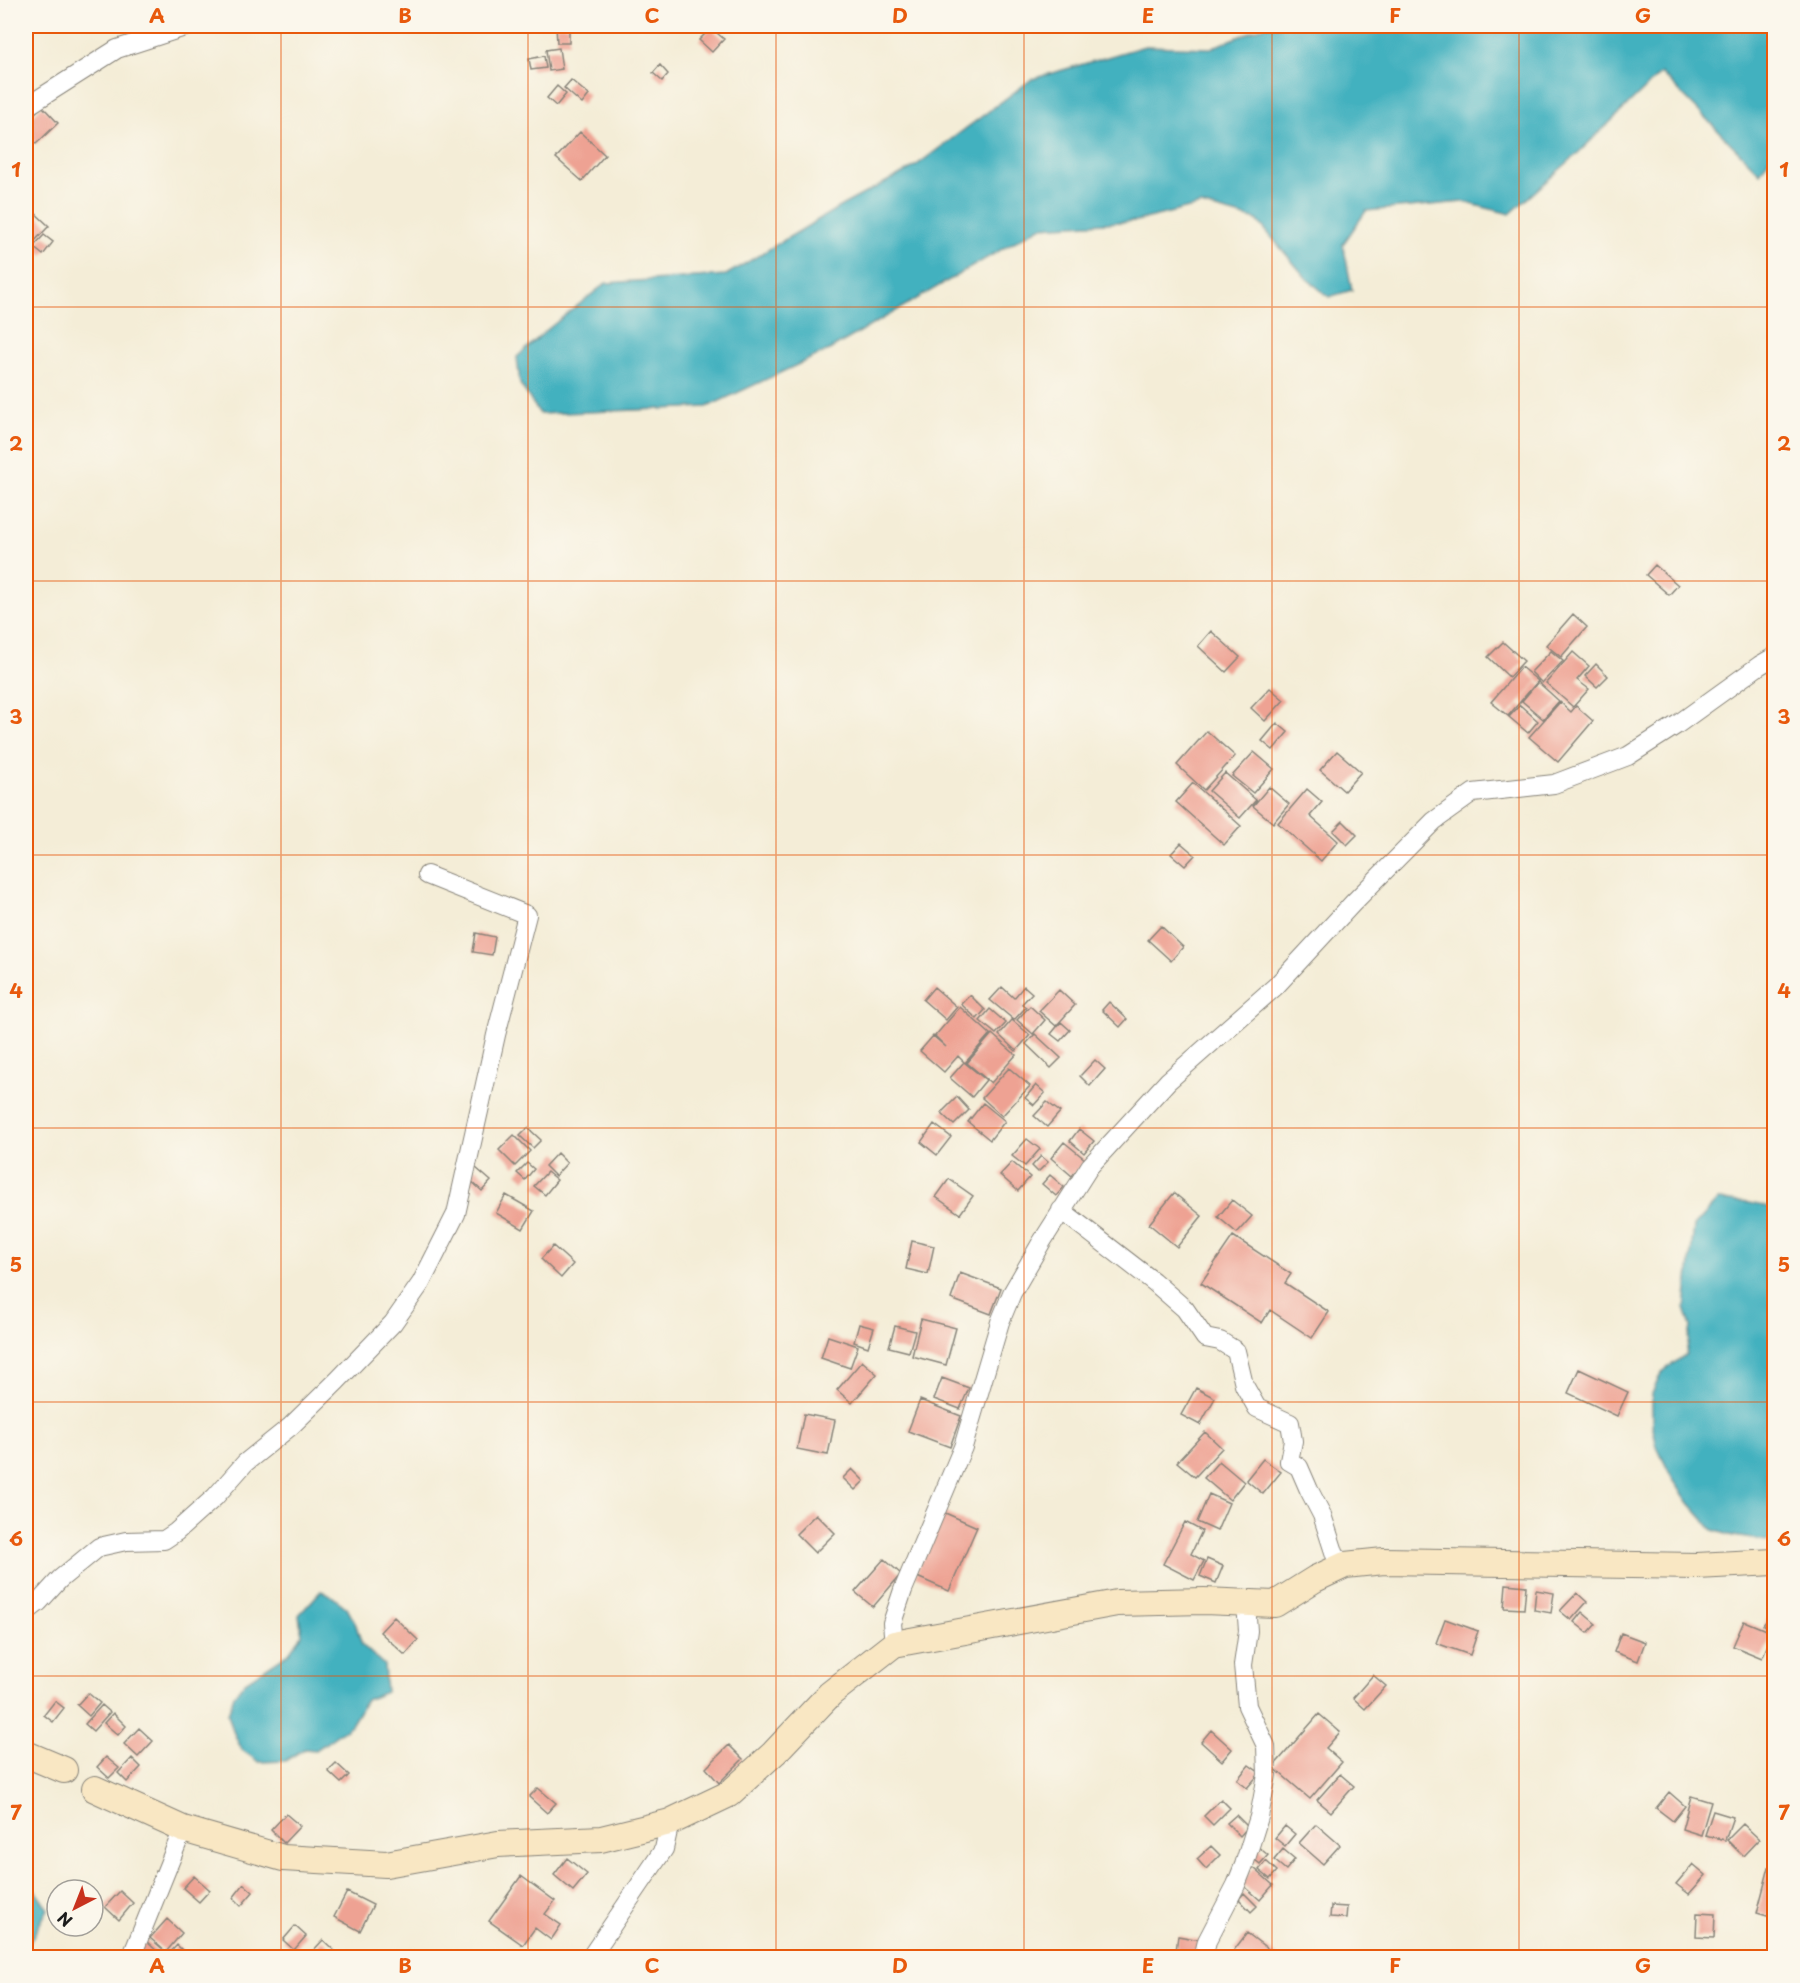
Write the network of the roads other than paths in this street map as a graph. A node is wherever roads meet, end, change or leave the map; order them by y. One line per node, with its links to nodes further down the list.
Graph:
1 (188, 26): 2 (street)
2 (26, 107)
3 (1774, 657): 5 (street)
4 (427, 875): 9 (street)
5 (1062, 1210): 7 (street); 10 (street)
6 (1774, 1562): 7 (street)
7 (1345, 1565): 8 (street)
8 (1246, 1603): 10 (street); 18 (street)
9 (26, 1612)
10 (894, 1644): 14 (street)
11 (26, 1754): 12 (street)
12 (64, 1770)
13 (95, 1789): 15 (street)
14 (670, 1822): 15 (street); 17 (street)
15 (183, 1829): 16 (street)
16 (131, 1958)
17 (590, 1958)
18 (1203, 1958)

